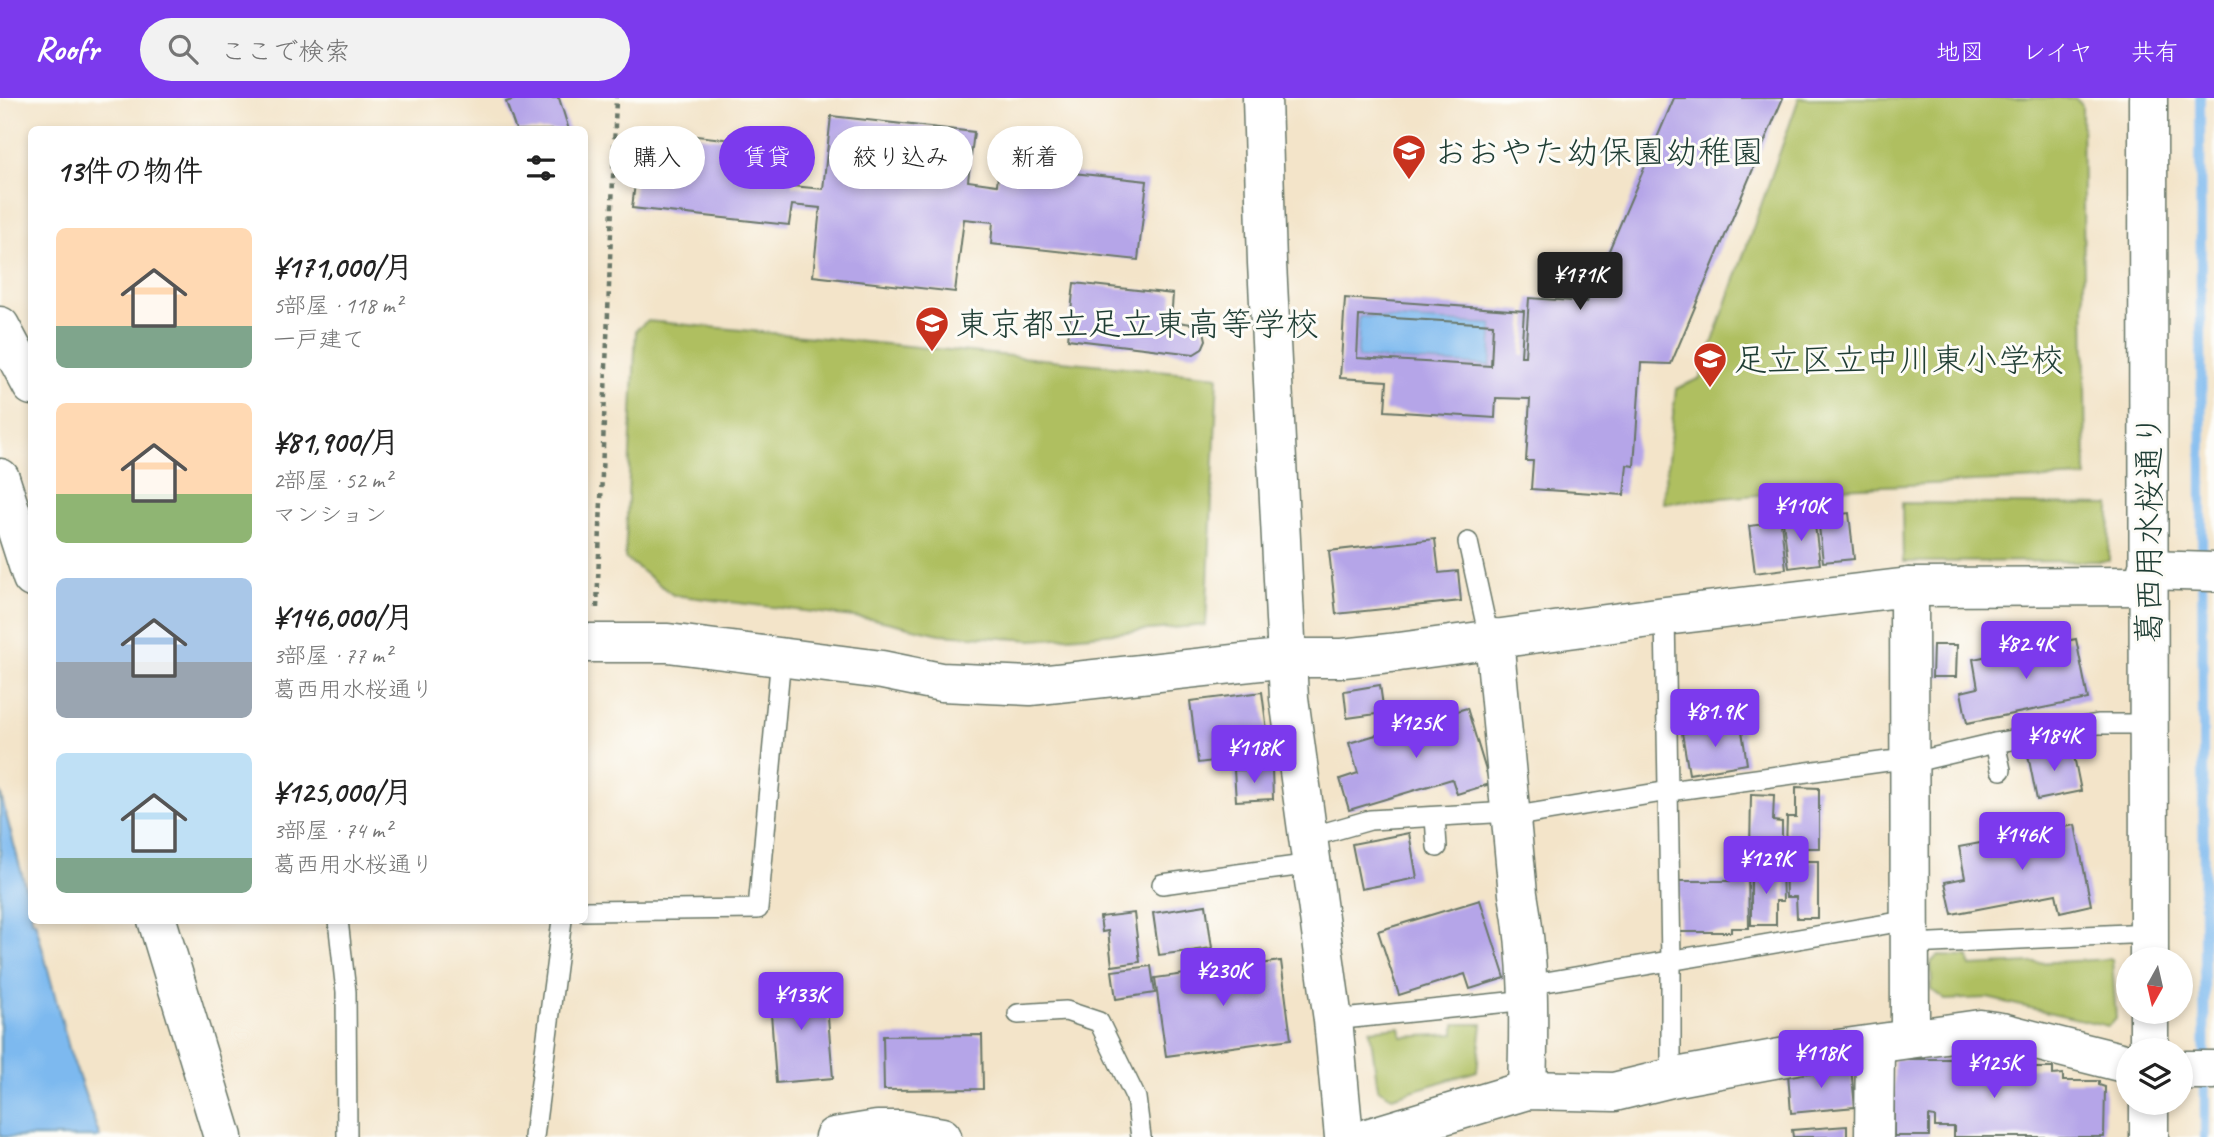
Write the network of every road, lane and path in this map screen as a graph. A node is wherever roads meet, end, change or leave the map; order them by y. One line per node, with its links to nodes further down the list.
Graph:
1 (616, 98): 14 (path)
2 (1262, 98): 16 (street)
3 (2148, 98): 10 (street, 葛西用水桜通り)
4 (0, 326): 5 (street)
5 (28, 378)
6 (0, 478): 8 (street)
7 (1468, 542): 13 (lane)
8 (28, 566)
9 (2214, 572): 10 (street)
10 (2156, 575): 11 (street); 17 (street, 葛西用水桜通り)
11 (1909, 587): 12 (street); 19 (street)
12 (1665, 615): 13 (street); 21 (lane)
13 (1491, 638): 16 (street); 22 (street)
14 (590, 644): 15 (street)
15 (781, 656): 16 (street); 27 (lane)
16 (1288, 658): 25 (street)
17 (2148, 724): 18 (lane); 33 (street, 葛西用水桜通り)
18 (1995, 743): 19 (lane); 20 (lane)
19 (1909, 758): 21 (lane); 32 (street)
20 (2001, 771)
21 (1669, 791): 22 (lane); 34 (lane)
22 (1511, 815): 23 (lane); 35 (street)
23 (1435, 817): 24 (lane); 25 (lane)
24 (1437, 847)
25 (1310, 850): 26 (lane); 37 (street)
26 (1162, 884)
27 (588, 911)
28 (134, 924): 43 (street)
29 (158, 924): 44 (street)
30 (338, 924): 45 (lane)
31 (561, 924): 46 (lane)
32 (1910, 932): 33 (lane); 34 (lane); 38 (street)
33 (2149, 946)
34 (1671, 961): 35 (lane); 40 (lane)
35 (1528, 993): 37 (lane); 41 (street)
36 (1018, 1014): 49 (lane)
37 (1333, 1020): 50 (street)
38 (1892, 1042): 39 (street); 40 (street); 52 (street)
39 (2116, 1061)
40 (1671, 1078): 41 (street)
41 (1527, 1090): 51 (street)
42 (2149, 1115): 53 (street)
43 (195, 1137)
44 (223, 1137)
45 (347, 1137)
46 (534, 1137)
47 (834, 1137): 48 (street)
48 (942, 1137)
49 (1141, 1137)
50 (1344, 1137)
51 (1371, 1137)
52 (1874, 1137)
53 (2149, 1137)

